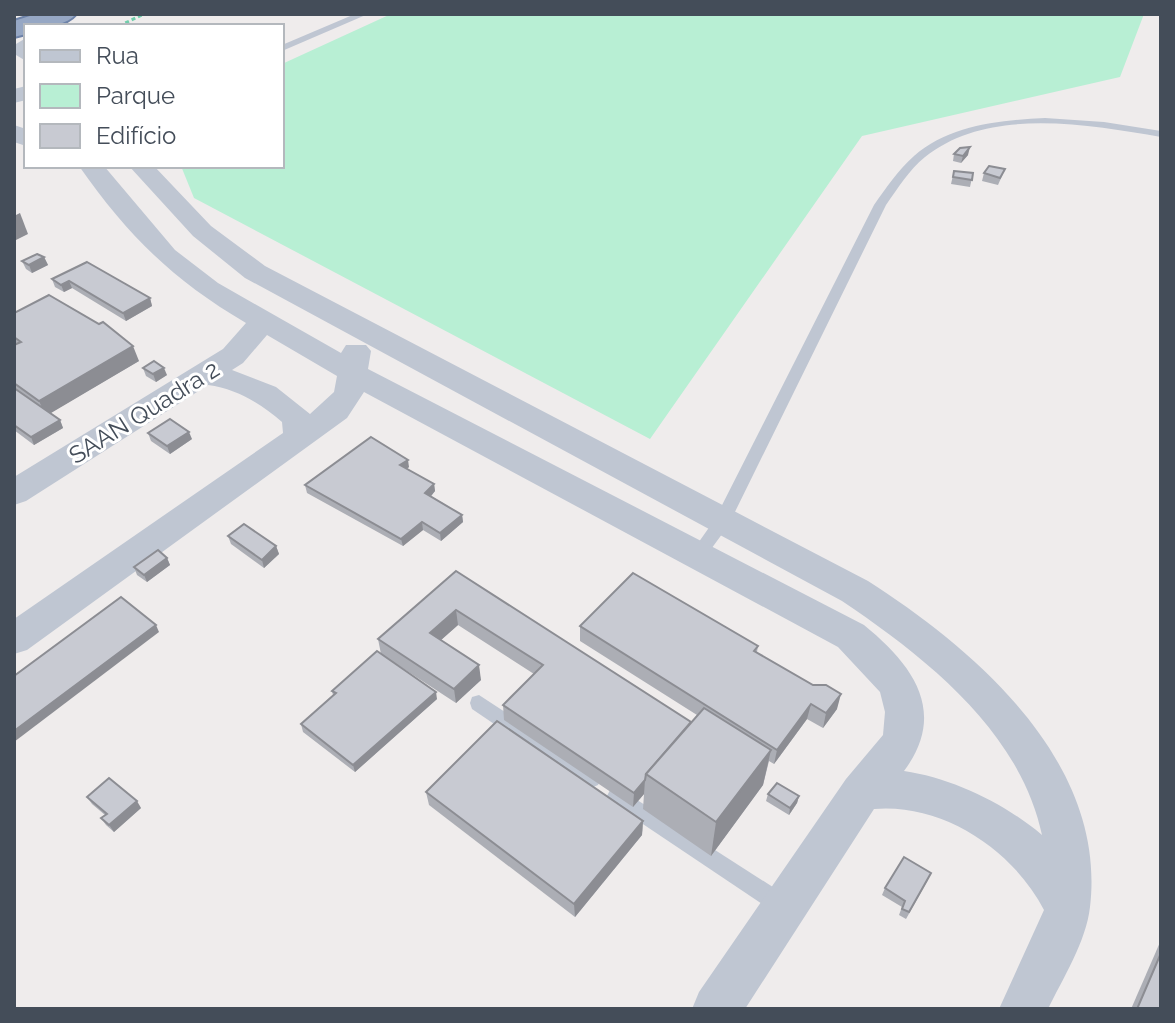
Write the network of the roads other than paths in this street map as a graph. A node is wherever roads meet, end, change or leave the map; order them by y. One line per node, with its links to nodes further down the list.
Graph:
1 (65, 14): 3 (highway)
2 (363, 14): 4 (lane)
3 (31, 24)
4 (284, 47)
5 (1161, 134): 16 (lane)
6 (93, 168): 8 (street)
7 (143, 168): 9 (street)
8 (264, 320): 10 (street); 11 (street, SAAN Quadra 2)
9 (354, 326): 10 (street); 16 (street)
10 (355, 374): 12 (street); 13 (street)
11 (204, 375): 14 (street); 15 (street, SAAN Quadra 2)
12 (404, 399): 13 (street); 17 (street)
13 (336, 411): 14 (street)
14 (299, 438): 18 (street)
15 (14, 493)
16 (722, 522): 17 (lane); 22 (street)
17 (697, 556): 20 (street)
18 (14, 639)
19 (479, 703): 21 (lane)
20 (861, 792): 21 (street); 22 (street)
21 (786, 908): 23 (street)
22 (1067, 909): 24 (street)
23 (716, 1009)
24 (1023, 1009)

